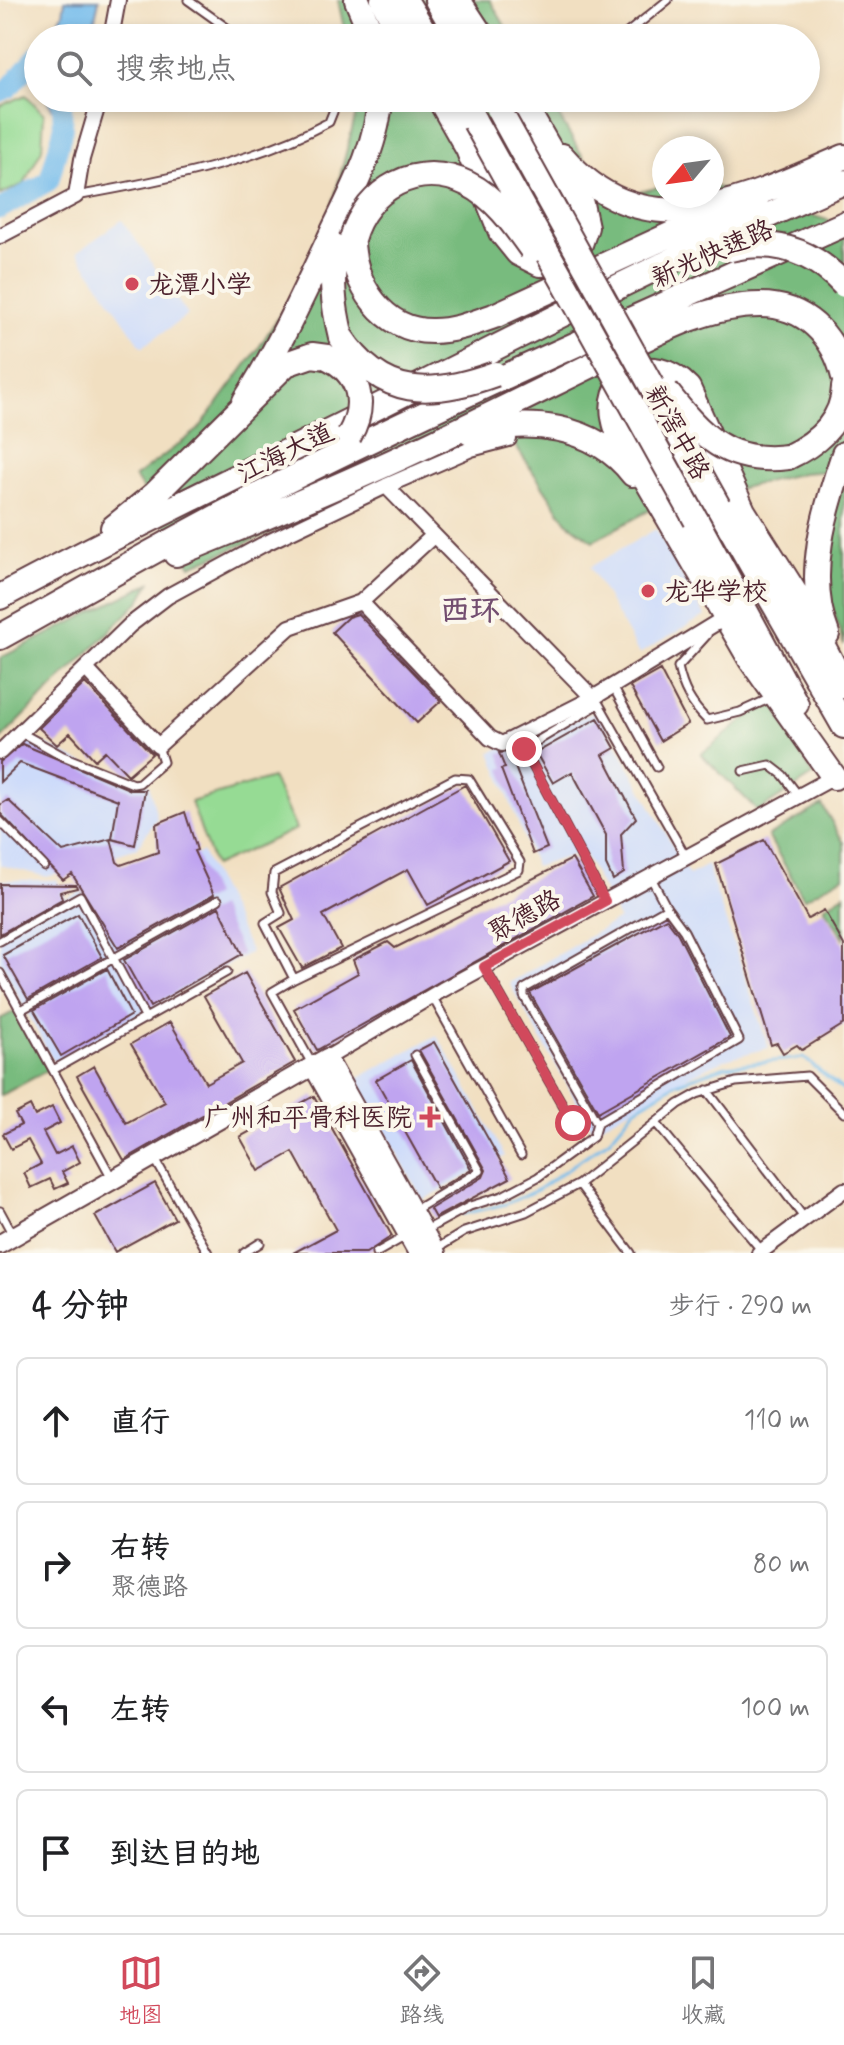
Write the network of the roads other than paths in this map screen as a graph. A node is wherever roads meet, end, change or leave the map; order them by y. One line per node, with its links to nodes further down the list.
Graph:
1 (118, 0): 9 (street)
2 (188, 0): 10 (lane)
3 (357, 0): 11 (highway)
4 (383, 0): 12 (highway)
5 (405, 0): 13 (highway)
6 (437, 0): 14 (highway)
7 (458, 0): 15 (highway)
8 (668, 0): 16 (lane)
9 (114, 24)
10 (221, 24)
11 (367, 24)
12 (394, 24)
13 (420, 24)
14 (451, 24)
15 (474, 24)
16 (638, 24)
17 (96, 112): 28 (street)
18 (333, 112): 28 (lane)
19 (378, 112): 29 (highway)
20 (447, 112): 24 (highway)
21 (470, 112): 33 (highway, 新滘中路, bridge)
22 (516, 112): 33 (highway, 新滘中路, bridge)
23 (523, 112): 24 (highway)
24 (541, 131): 27 (highway)
25 (844, 157): 27 (highway)
26 (844, 182): 33 (highway, 新光快速路)
27 (759, 194): 33 (highway, bridge)
28 (76, 196): 31 (street)
29 (346, 203): 34 (highway); 37 (highway)
30 (844, 224): 33 (highway, 新光快速路)
31 (0, 236)
32 (844, 285): 33 (highway, bridge)
33 (596, 319): 34 (highway, bridge); 36 (highway, bridge); 41 (highway, 江海大道); 44 (highway, 江海大道); 57 (highway, 新滘中路, bridge); 63 (highway, 新滘中路, bridge)
34 (334, 347): 37 (highway); 41 (highway, bridge)
35 (844, 377): 39 (highway)
36 (844, 387)
37 (245, 401): 44 (highway)
38 (509, 439): 42 (street)
39 (429, 445): 45 (highway); 47 (highway)
40 (844, 454): 52 (highway)
41 (304, 472): 47 (highway, 江海大道)
42 (386, 486): 43 (street); 51 (street)
43 (434, 535): 48 (street); 56 (street)
44 (85, 551): 46 (highway, 江海大道)
45 (690, 554): 49 (highway); 54 (highway)
46 (0, 597)
47 (70, 597): 50 (highway, 江海大道)
48 (361, 602): 56 (street); 59 (street)
49 (722, 620): 53 (street); 55 (highway); 55 (lane)
50 (0, 637)
51 (87, 670): 58 (street); 59 (street)
52 (844, 677)
53 (612, 685): 56 (street); 61 (lane)
54 (844, 686)
55 (775, 696): 63 (highway)
56 (593, 698)
57 (844, 726)
58 (20, 732): 59 (lane); 60 (street)
59 (158, 746)
60 (0, 751)
61 (657, 767)
62 (743, 771): 64 (lane)
63 (839, 786): 64 (street, 聚德路)
64 (799, 796): 66 (street, 聚德路)
65 (0, 821): 67 (lane)
66 (686, 857): 68 (street, 聚德路); 70 (lane)
67 (44, 866)
68 (650, 876): 70 (street, 聚德路); 71 (lane)
69 (218, 900): 73 (lane)
70 (605, 901): 74 (street, 聚德路)
71 (667, 908): 87 (lane); 87 (lane)
72 (0, 941): 73 (lane)
73 (114, 958): 79 (lane); 80 (lane)
74 (484, 967): 78 (street, 聚德路); 86 (lane)
75 (227, 972): 80 (lane)
76 (0, 973): 79 (lane)
77 (294, 979): 77 (lane); 82 (lane)
78 (432, 996): 82 (street, 聚德路); 89 (lane)
79 (21, 1010): 83 (lane)
80 (146, 1019): 83 (lane)
81 (415, 1055): 95 (lane)
82 (320, 1062): 90 (street, 聚德路); 95 (street); 97 (street)
83 (53, 1070): 91 (lane)
84 (707, 1090): 85 (lane); 88 (lane); 96 (lane)
85 (844, 1113)
86 (573, 1123)
87 (597, 1123): 97 (lane)
88 (656, 1123): 92 (lane); 101 (lane)
89 (521, 1155)
90 (154, 1157): 91 (street, 聚德路); 102 (lane)
91 (113, 1180): 98 (street, 聚德路)
92 (579, 1184): 100 (lane); 105 (lane)
93 (844, 1190): 96 (street)
94 (0, 1211): 98 (lane)
95 (413, 1211): 97 (street)
96 (805, 1219): 101 (street)
97 (416, 1233): 100 (street); 104 (lane)
98 (7, 1240)
99 (260, 1243): 103 (lane)
100 (430, 1252)
101 (760, 1252)
102 (208, 1253)
103 (244, 1253)
104 (376, 1253)
105 (631, 1253)

